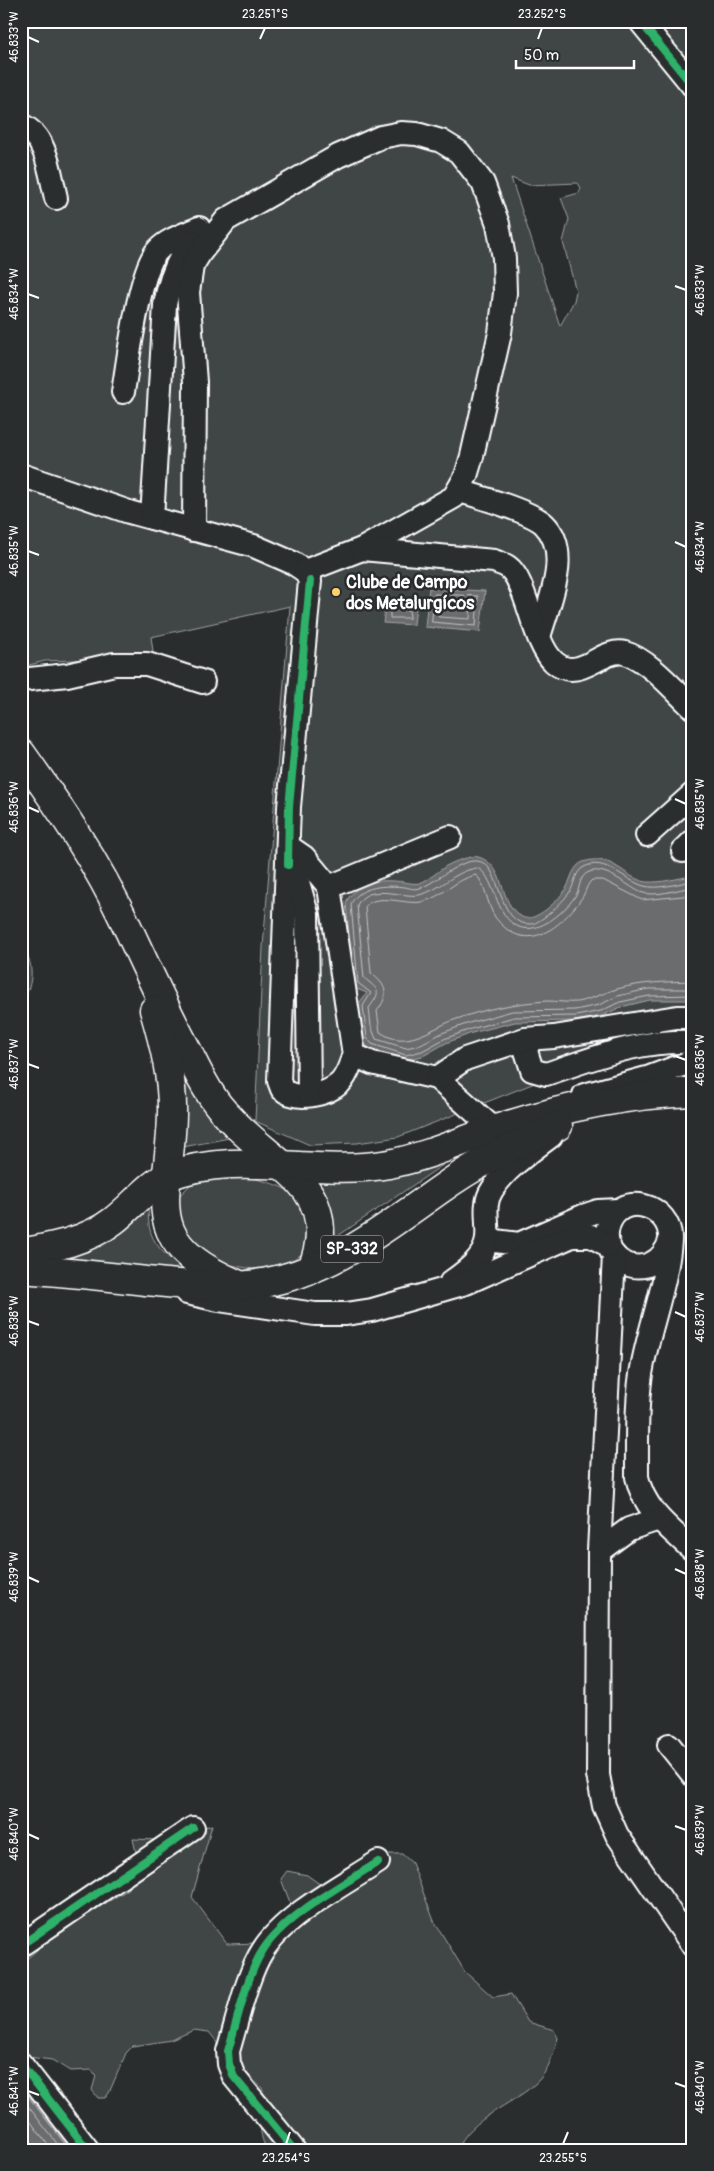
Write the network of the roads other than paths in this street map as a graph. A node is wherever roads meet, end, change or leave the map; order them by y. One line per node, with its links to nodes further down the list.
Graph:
1 (640, 21): 2 (street)
2 (693, 86)
3 (21, 125): 4 (street)
4 (56, 198)
5 (226, 220): 6 (street); 9 (street); 11 (street)
6 (200, 228): 7 (street); 10 (street)
7 (122, 392)
8 (21, 475): 10 (street)
9 (459, 490): 12 (street); 14 (street)
10 (152, 518): 11 (street)
11 (194, 530): 13 (street)
12 (362, 549): 13 (street); 14 (street)
13 (308, 576): 22 (street)
14 (539, 637): 17 (street)
15 (21, 680): 16 (street)
16 (203, 682)
17 (693, 708)
18 (21, 753): 24 (main road)
19 (693, 794): 20 (street)
20 (647, 835)
21 (450, 837): 23 (street)
22 (288, 856): 23 (street); 32 (street); 32 (street)
23 (329, 887): 28 (street)
24 (140, 958): 37 (main road); 38 (main road)
25 (693, 1017): 26 (street)
26 (530, 1038): 27 (street); 30 (street)
27 (693, 1042)
28 (354, 1055): 30 (street); 32 (street)
29 (693, 1061): 34 (street)
30 (437, 1078): 36 (street)
31 (693, 1092): 33 (main road, SP-332)
32 (309, 1095)
33 (650, 1096): 34 (main road, SP-332); 35 (main road, SP-332)
34 (539, 1118): 36 (main road, SP-332)
35 (568, 1121): 40 (street); 44 (main road, SP-332)
36 (495, 1130): 37 (main road, SP-332)
37 (280, 1165): 38 (main road, SP-332); 44 (main road)
38 (166, 1177): 43 (main road, SP-332); 47 (main road)
39 (619, 1210): 40 (street); 41 (street); 42 (street)
40 (487, 1240): 48 (street)
41 (670, 1241): 42 (street); 49 (street)
42 (611, 1250): 48 (street); 51 (street)
43 (21, 1253)
44 (312, 1268): 47 (main road, SP-332)
45 (21, 1269): 46 (main road, SP-332)
46 (136, 1280): 47 (main road, SP-332); 48 (street)
47 (240, 1286)
48 (438, 1292)
49 (659, 1519): 50 (street); 51 (street)
50 (693, 1550)
51 (599, 1551): 56 (street)
52 (669, 1745): 53 (street)
53 (693, 1775)
54 (193, 1828): 58 (street)
55 (378, 1862): 62 (street)
56 (672, 1916): 57 (street); 59 (street)
57 (693, 1932)
58 (21, 1945)
59 (693, 1946)
60 (21, 2064): 61 (street)
61 (88, 2150)
62 (294, 2150)

